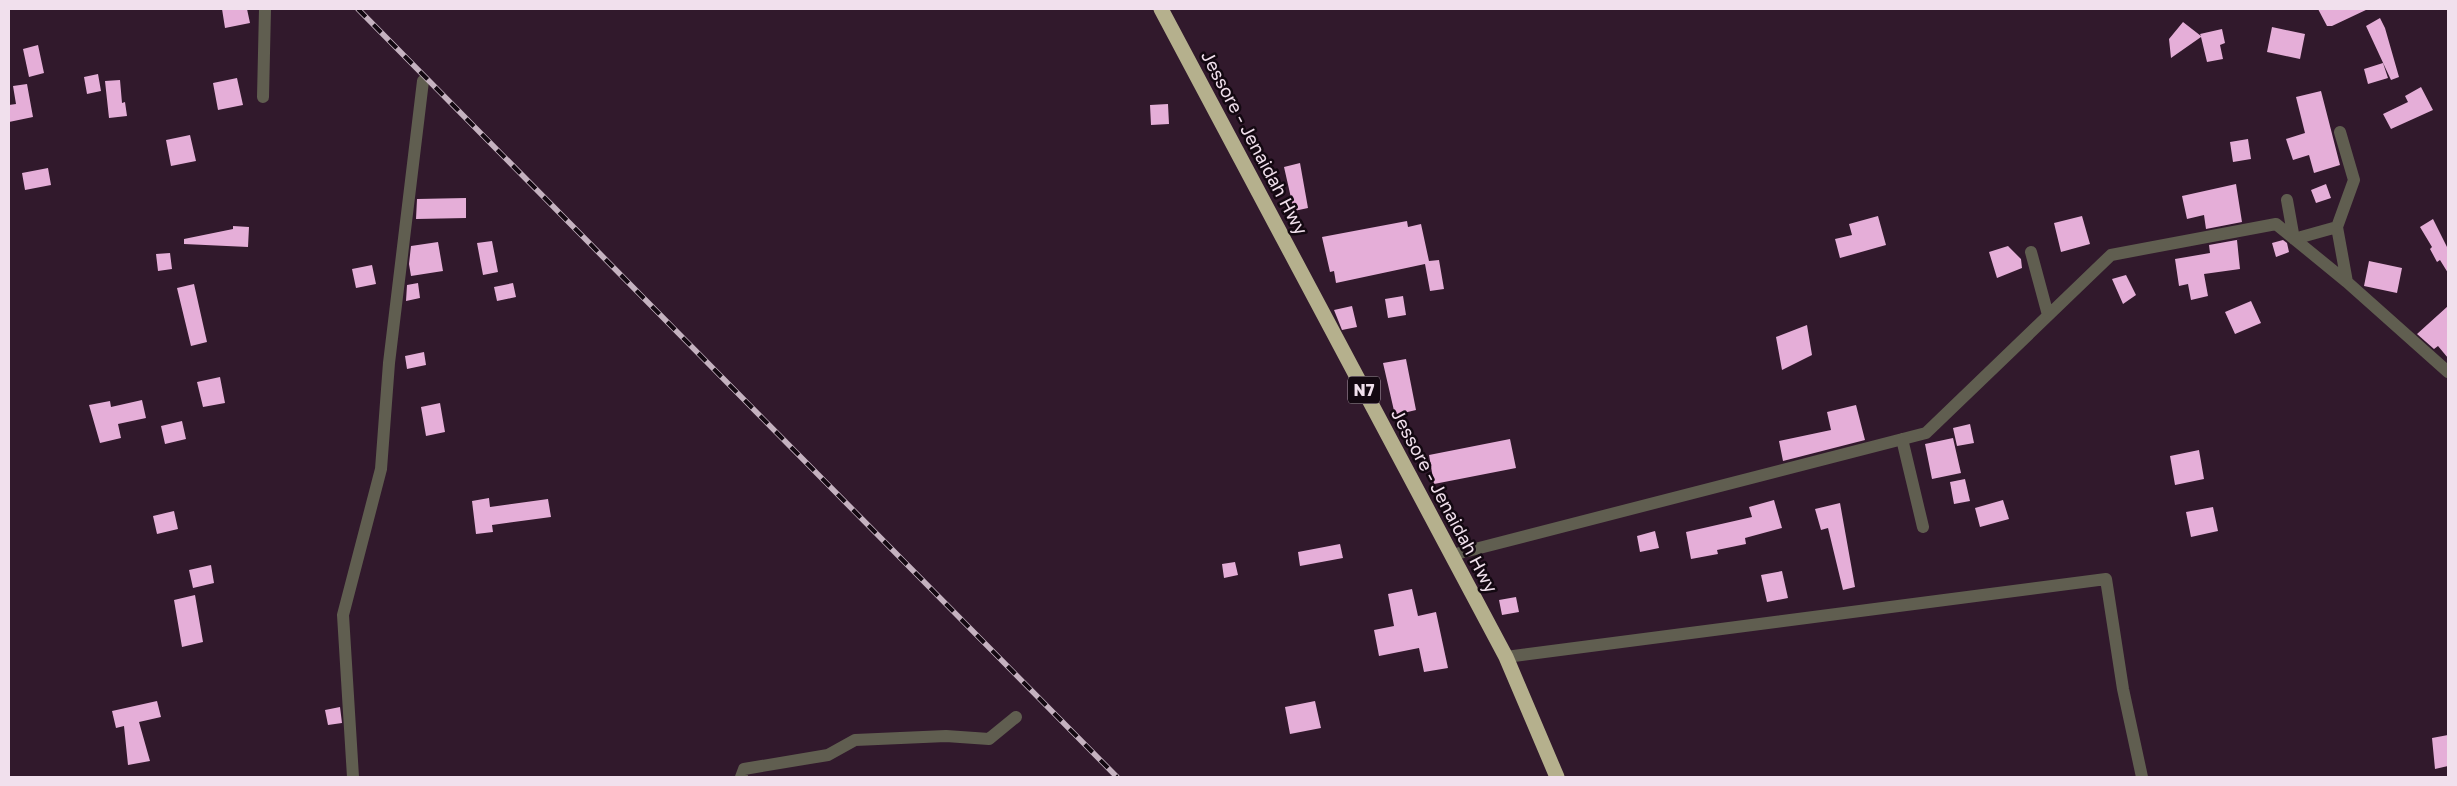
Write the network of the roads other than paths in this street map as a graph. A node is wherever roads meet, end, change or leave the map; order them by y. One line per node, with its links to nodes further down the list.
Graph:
1 (265, 9): 4 (street)
2 (1160, 9): 15 (highway, Jessore - Jenaidah Hwy / N7)
3 (423, 81): 18 (street)
4 (262, 97)
5 (2340, 132): 7 (street)
6 (2287, 200): 8 (street)
7 (2337, 227): 8 (street); 10 (street)
8 (2294, 239): 10 (street); 11 (street)
9 (2031, 252): 11 (street)
10 (2347, 282): 12 (street)
11 (2048, 315): 13 (street)
12 (2448, 372)
13 (1902, 439): 14 (street); 15 (street)
14 (1923, 528)
15 (1452, 554): 16 (highway, Jessore - Jenaidah Hwy / N7)
16 (1506, 657): 20 (highway, Jessore - Jenaidah Hwy / N7); 21 (street)
17 (1016, 716): 19 (street)
18 (353, 777)
19 (741, 777)
20 (1558, 777)
21 (2142, 777)

